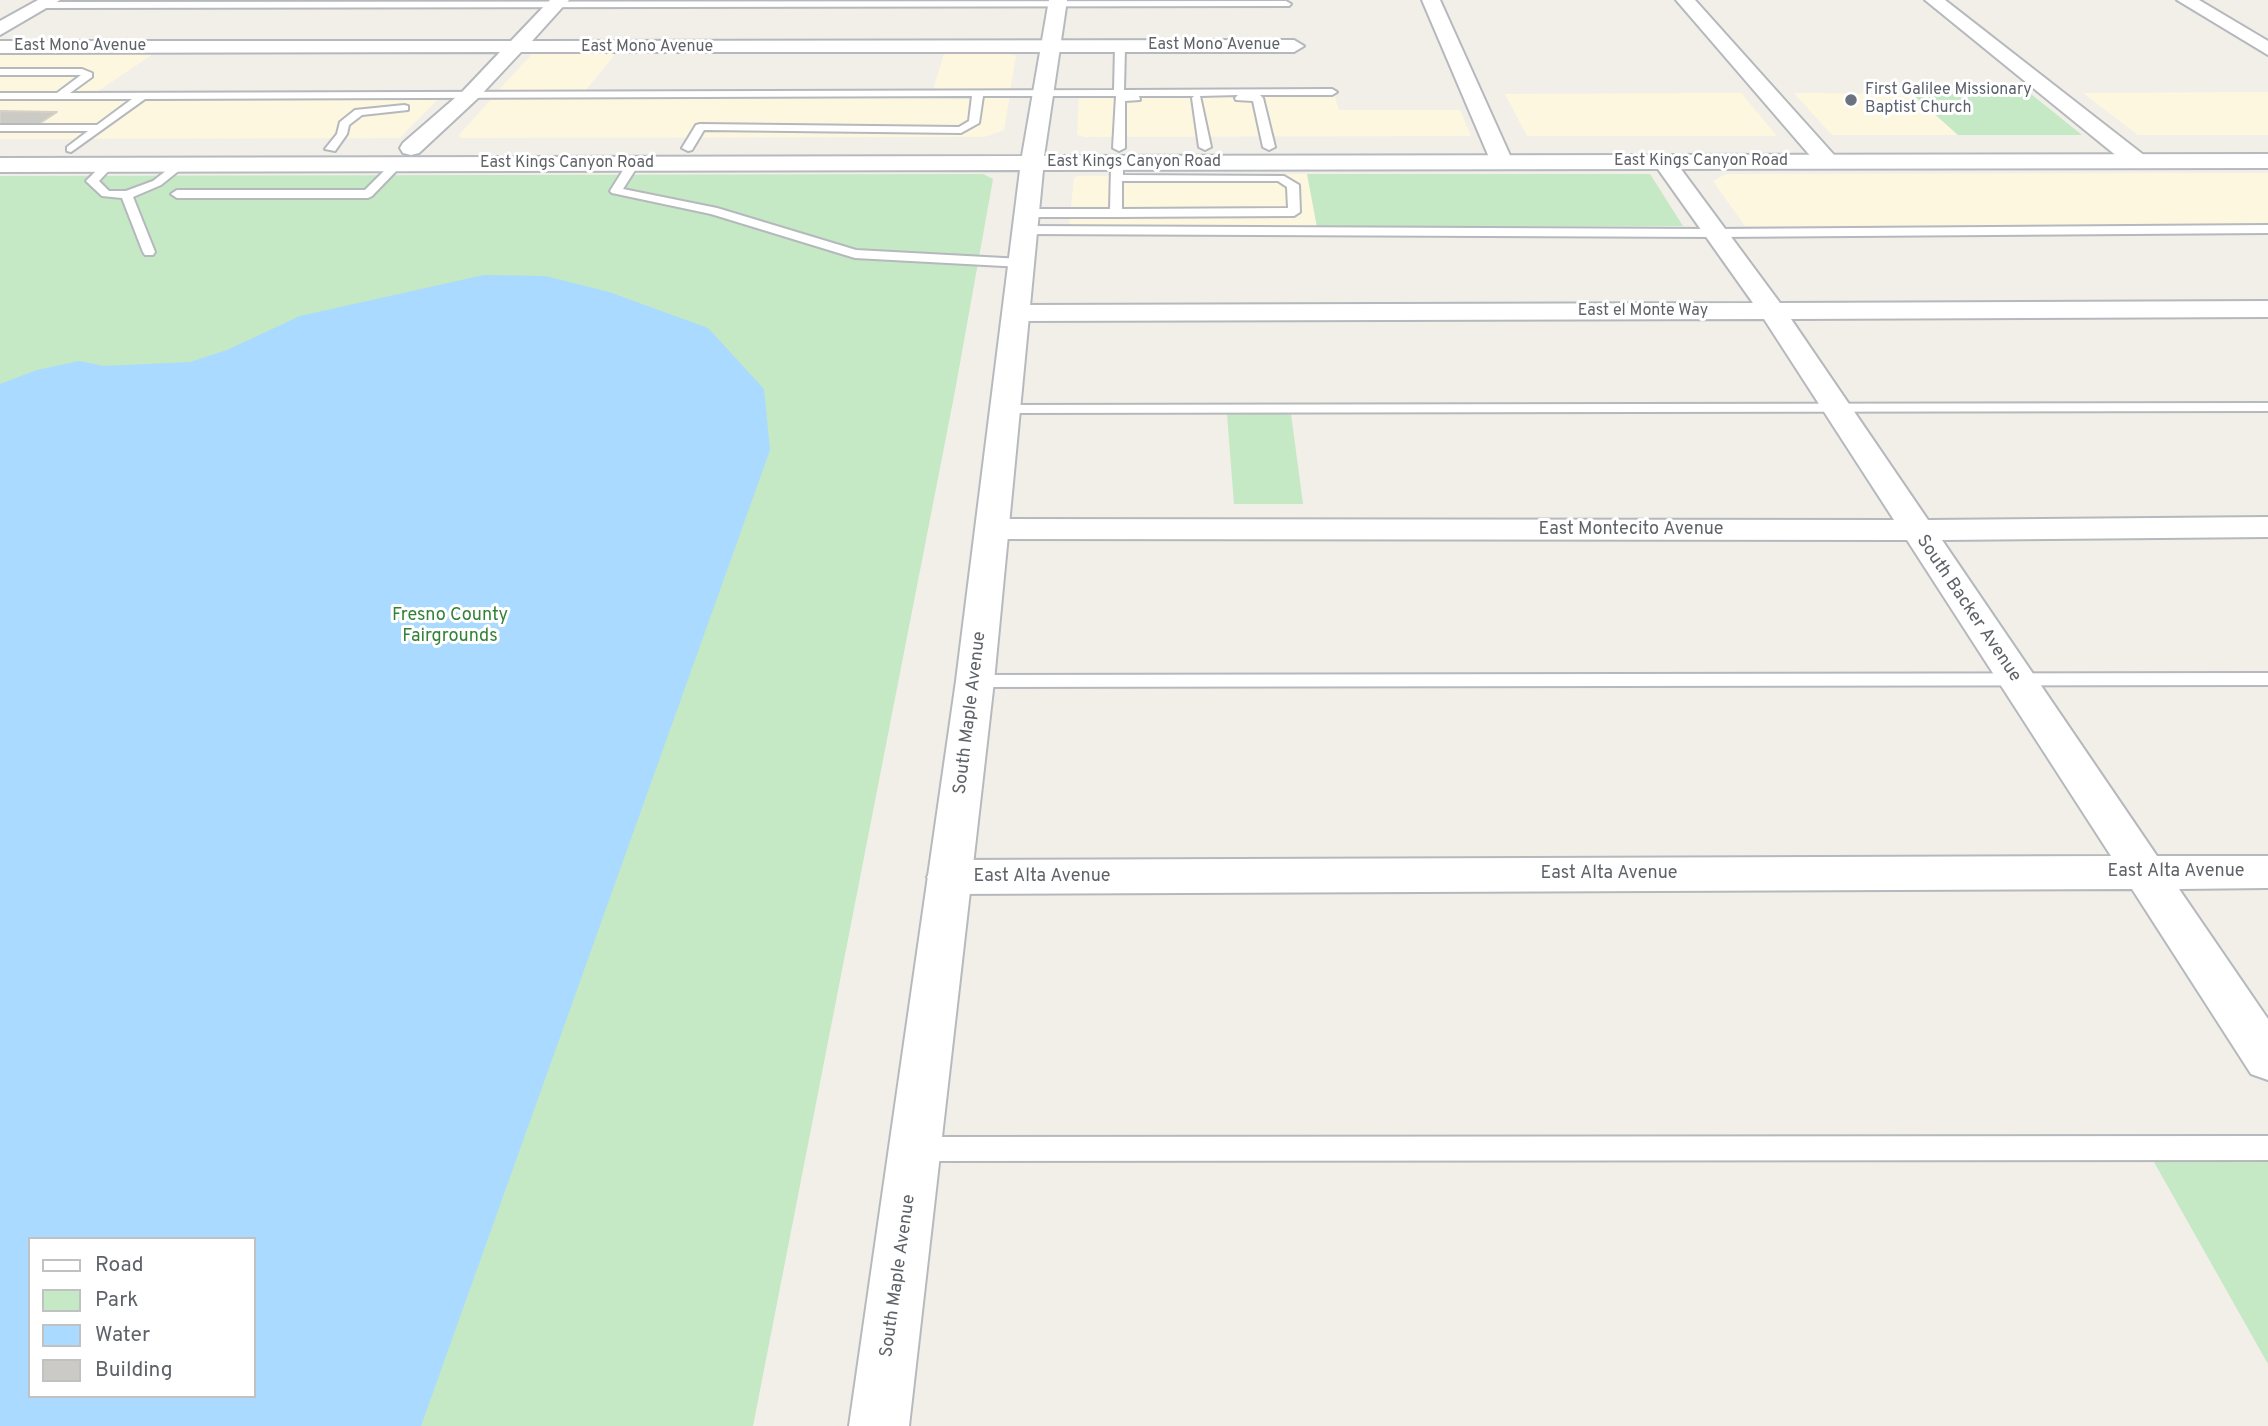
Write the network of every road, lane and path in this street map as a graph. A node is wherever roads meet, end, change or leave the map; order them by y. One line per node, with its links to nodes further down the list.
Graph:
1 (1431, 0): 41 (street)
2 (1685, 0): 40 (street)
3 (1934, 0): 33 (street)
4 (2186, 0): 15 (street)
5 (46, 2): 6 (lane); 9 (street)
6 (557, 3): 7 (lane); 13 (street)
7 (1057, 3): 8 (lane); 14 (street, South Maple Avenue)
8 (1286, 4)
9 (0, 29)
10 (1294, 46): 12 (street, East Mono Avenue)
11 (0, 47): 13 (street, East Mono Avenue)
12 (1120, 47): 14 (street, East Mono Avenue); 21 (lane)
13 (515, 48): 14 (street, East Mono Avenue); 26 (street)
14 (1048, 48): 17 (street, South Maple Avenue)
15 (2268, 49)
16 (0, 72): 23 (lane)
17 (1045, 92): 19 (lane); 21 (lane); 44 (street, South Maple Avenue)
18 (1332, 92): 21 (lane)
19 (978, 93): 20 (lane); 30 (lane)
20 (719, 94): 26 (lane); 27 (lane)
21 (1120, 95): 25 (lane); 49 (lane)
22 (0, 96): 23 (lane)
23 (59, 96): 24 (lane)
24 (143, 96): 26 (lane); 32 (lane)
25 (1197, 98): 35 (lane); 36 (lane)
26 (456, 104): 42 (street)
27 (712, 105)
28 (416, 108): 39 (lane)
29 (706, 116): 30 (lane)
30 (699, 127): 37 (lane)
31 (0, 128): 32 (lane)
32 (99, 128): 38 (lane)
33 (2119, 146): 34 (street, East Kings Canyon Road); 40 (street, East Kings Canyon Road); 46 (street)
34 (2268, 146)
35 (1205, 147): 36 (street, East Kings Canyon Road); 49 (street, East Kings Canyon Road)
36 (1269, 147): 41 (street, East Kings Canyon Road)
37 (688, 148): 43 (street, East Kings Canyon Road); 44 (street, East Kings Canyon Road)
38 (71, 149): 39 (street, East Kings Canyon Road); 45 (street, East Kings Canyon Road)
39 (331, 149): 42 (street, East Kings Canyon Road)
40 (1820, 154): 41 (street, East Kings Canyon Road); 46 (street, East Kings Canyon Road); 48 (street, East Kings Canyon Road)
41 (1499, 155): 48 (street, East Kings Canyon Road); 49 (street, East Kings Canyon Road)
42 (404, 156): 43 (street, East Kings Canyon Road); 50 (street); 51 (street, East Kings Canyon Road); 52 (lane)
43 (637, 156): 44 (street, East Kings Canyon Road); 59 (lane)
44 (1032, 156): 49 (street, East Kings Canyon Road); 55 (street, South Maple Avenue)
45 (1, 161): 50 (street, East Kings Canyon Road)
46 (2137, 161): 47 (street, East Kings Canyon Road)
47 (2268, 161)
48 (1664, 162): 57 (street, South Backer Avenue)
49 (1118, 163): 54 (lane); 54 (lane)
50 (108, 165): 51 (street, East Kings Canyon Road); 53 (lane)
51 (180, 165): 53 (lane)
52 (177, 194)
53 (127, 195): 58 (lane)
54 (1116, 213): 55 (lane)
55 (1025, 222): 57 (lane); 59 (street, South Maple Avenue)
56 (2268, 229): 57 (lane)
57 (1716, 233): 61 (street, South Backer Avenue)
58 (149, 252)
59 (1022, 263): 62 (street, South Maple Avenue)
60 (2268, 309): 61 (street, East el Monte Way)
61 (1773, 312): 62 (street, East el Monte Way); 64 (street, South Backer Avenue)
62 (1017, 313): 65 (street, South Maple Avenue)
63 (2268, 407): 64 (lane)
64 (1836, 408): 65 (lane); 68 (street, South Backer Avenue)
65 (1007, 409): 67 (street, South Maple Avenue)
66 (2268, 527): 68 (street, East Montecito Avenue)
67 (993, 529): 68 (street, East Montecito Avenue); 71 (street, South Maple Avenue)
68 (1915, 530): 70 (street, South Backer Avenue)
69 (2268, 679): 70 (lane)
70 (2015, 680): 71 (lane); 72 (street, South Backer Avenue)
71 (975, 681): 74 (street, South Maple Avenue)
72 (2143, 872): 73 (street, East Alta Avenue); 74 (street, East Alta Avenue); 75 (street, South Backer Avenue)
73 (2268, 872)
74 (949, 877): 77 (street, South Maple Avenue)
75 (2268, 1059)
76 (2268, 1148): 77 (lane)
77 (916, 1149): 78 (street, South Maple Avenue)
78 (879, 1426)

